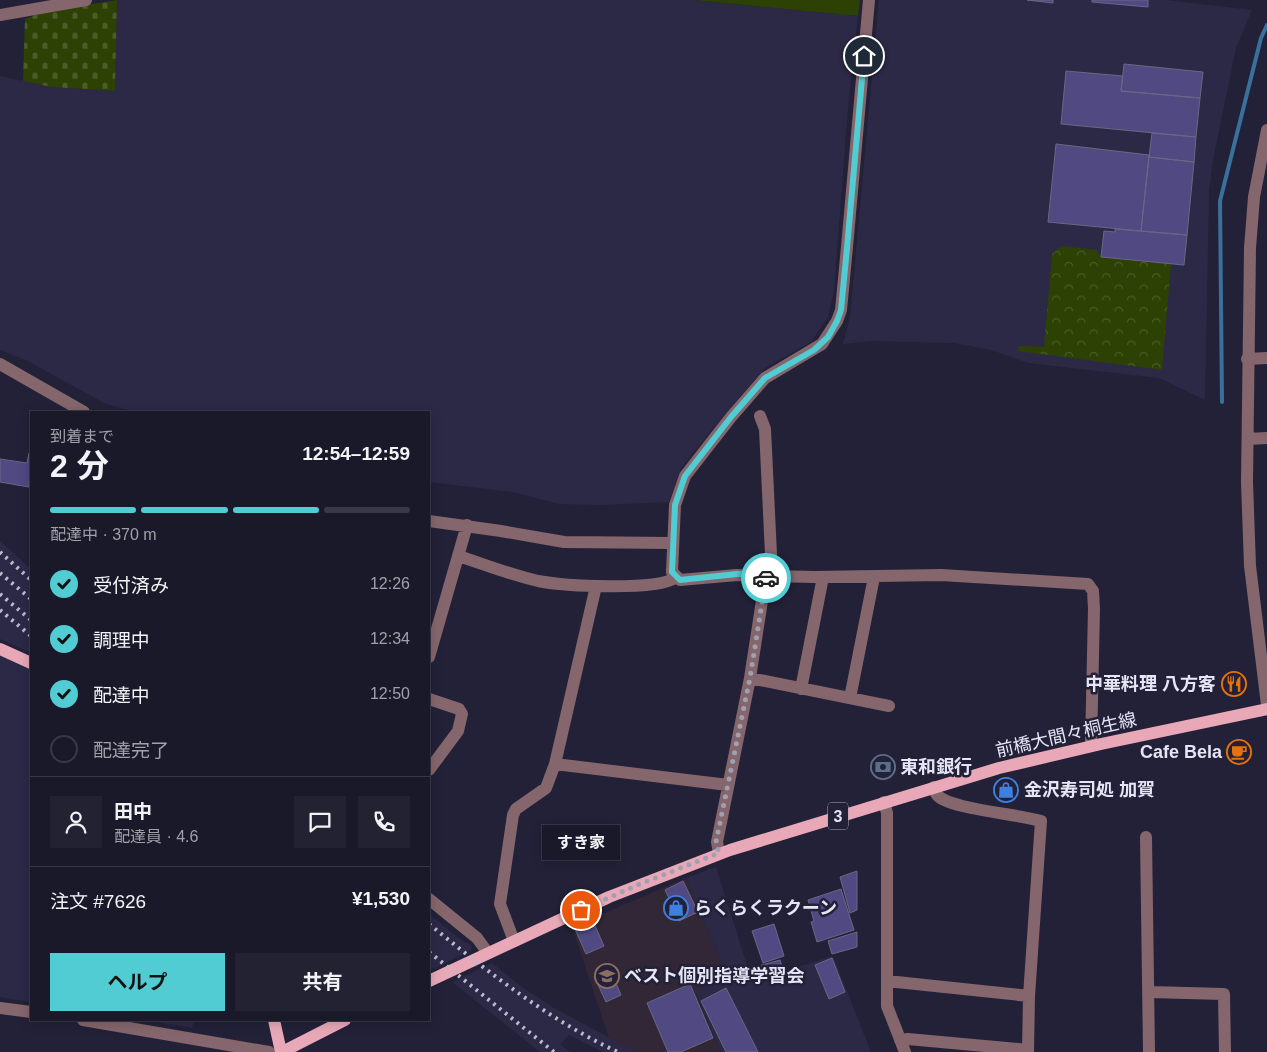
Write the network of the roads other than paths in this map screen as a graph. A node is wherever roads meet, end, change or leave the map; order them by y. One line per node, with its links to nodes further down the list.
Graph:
1 (86, 0): 3 (street)
2 (869, 0): 14 (street)
3 (0, 15)
4 (1267, 130): 6 (street)
5 (1267, 358): 6 (street)
6 (1247, 359): 11 (street)
7 (0, 364): 8 (street)
8 (82, 411)
9 (760, 416): 16 (street)
10 (1267, 438): 11 (street)
11 (1248, 439): 29 (street)
12 (430, 521): 13 (street)
13 (467, 525): 14 (street); 15 (street)
14 (672, 543): 19 (street)
15 (458, 556): 20 (street); 22 (street)
16 (769, 575): 17 (street); 19 (street); 24 (street)
17 (823, 577): 18 (street); 25 (street)
18 (874, 577): 26 (street); 30 (street)
19 (675, 578): 20 (street)
20 (596, 586): 31 (street)
21 (0, 649): 23 (main road)
22 (430, 654)
23 (30, 663)
24 (750, 678): 25 (street); 33 (street)
25 (801, 689): 26 (street)
26 (850, 698): 28 (street)
27 (430, 699): 32 (street)
28 (889, 706)
29 (1267, 707): 30 (main road, 前橋大間々桐生線 / 3)
30 (1091, 746): 34 (main road, 前橋大間々桐生線 / 3)
31 (555, 764): 33 (street); 39 (street)
32 (430, 769)
33 (728, 785): 37 (street)
34 (934, 787): 35 (main road, 前橋大間々桐生線 / 3); 44 (street)
35 (884, 802): 37 (main road, 前橋大間々桐生線 / 3); 42 (street)
36 (1146, 837): 43 (street)
37 (719, 853): 39 (main road, 前橋大間々桐生線 / 3)
38 (430, 900): 40 (street)
39 (514, 941): 40 (main road, 前橋大間々桐生線 / 3)
40 (488, 953): 41 (main road, 前橋大間々桐生線 / 3)
41 (430, 981)
42 (887, 981): 44 (street); 50 (street)
43 (1148, 992): 54 (street); 55 (street)
44 (1029, 996): 51 (street)
45 (0, 1008): 46 (street)
46 (30, 1012)
47 (89, 1021): 52 (street)
48 (274, 1021): 53 (main road)
49 (343, 1021): 53 (main road)
50 (902, 1046): 51 (street)
51 (1028, 1051)
52 (269, 1052)
53 (281, 1052)
54 (1149, 1052)
55 (1225, 1052)

